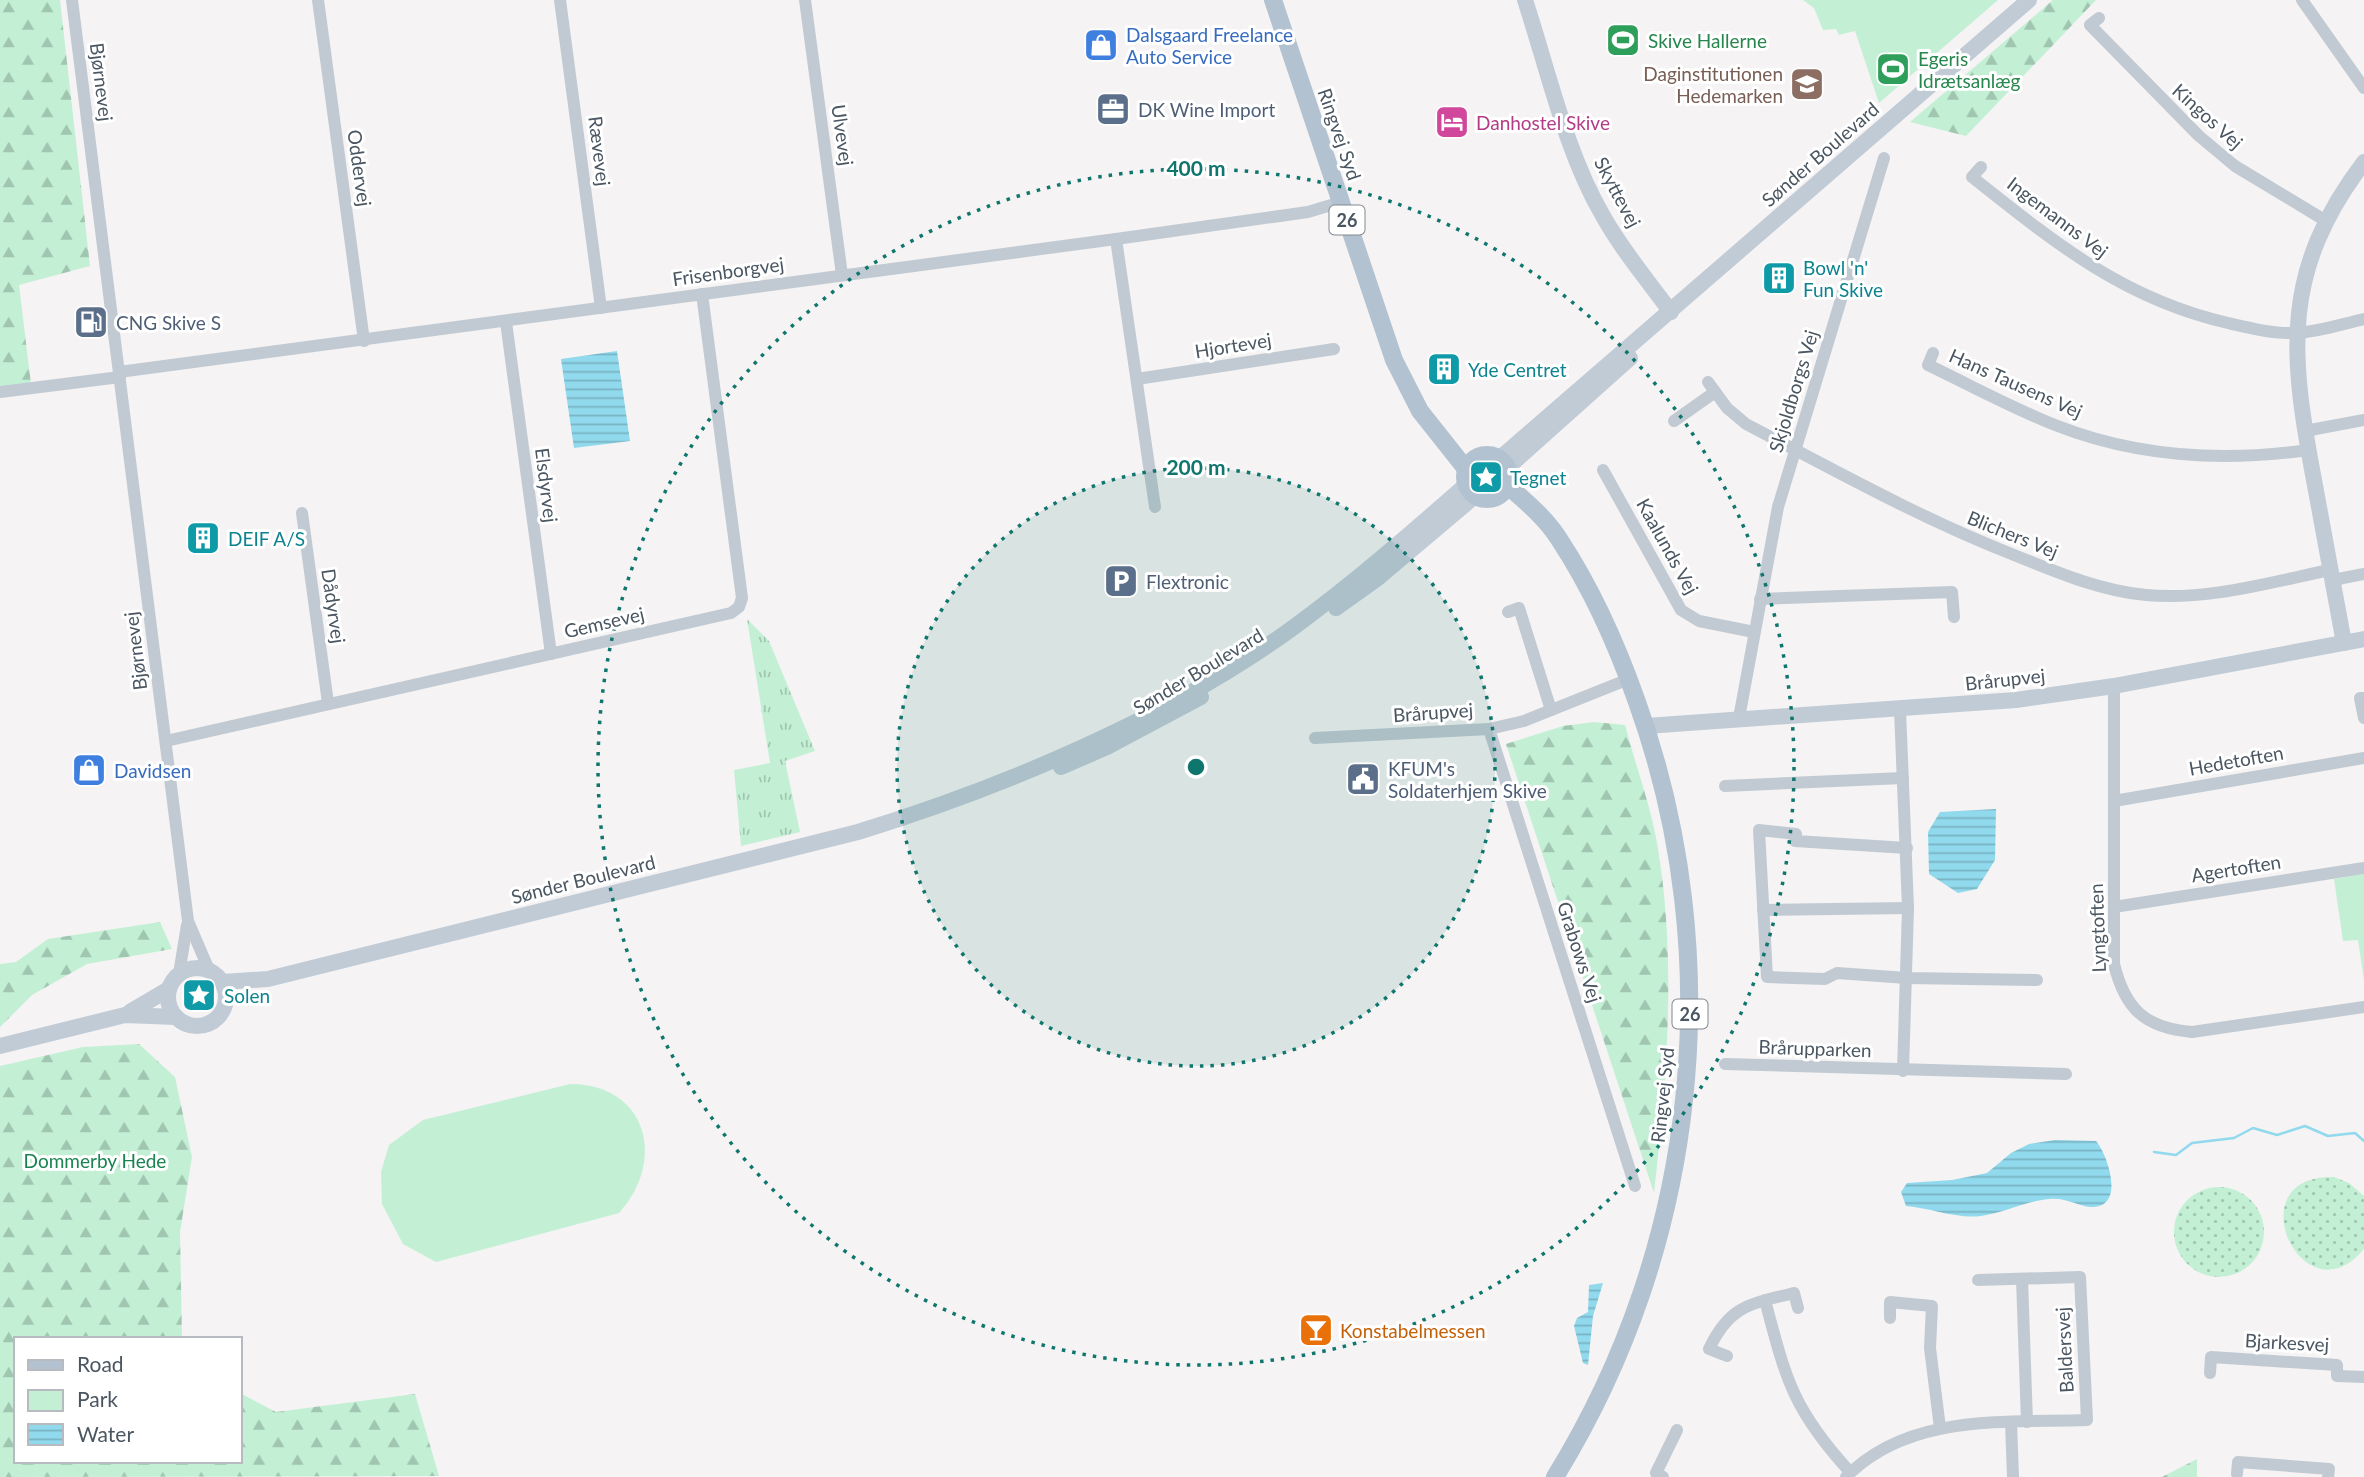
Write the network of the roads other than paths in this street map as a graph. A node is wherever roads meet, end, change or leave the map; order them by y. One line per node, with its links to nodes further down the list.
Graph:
1 (72, 0): 27 (street, Bjørnevej)
2 (317, 0): 24 (street, Oddervej)
3 (560, 0): 19 (street, Rævevej)
4 (805, 0): 17 (street, Ulvevej)
5 (1273, 0): 14 (main road, Ringvej Syd / 26)
6 (1525, 0): 20 (street, Skyttevej)
7 (2029, 0): 20 (street, Sønder Boulevard)
8 (2301, 0): 10 (street)
9 (2099, 18): 15 (street, Kingos Vej)
10 (2364, 88)
11 (1884, 158): 33 (street, Skjoldborgs Vej)
12 (2364, 162): 15 (street)
13 (1980, 167): 23 (street, Ingemanns Vej)
14 (1341, 202): 16 (street, Frisenborgvej); 36 (main road, Ringvej Syd / 26)
15 (2326, 221): 23 (street)
16 (1116, 239): 17 (street, Frisenborgvej); 28 (street)
17 (842, 275): 18 (street, Frisenborgvej)
18 (702, 294): 19 (street, Frisenborgvej); 48 (street, Gemsevej)
19 (601, 308): 22 (street, Frisenborgvej)
20 (1671, 312): 37 (street, Sønder Boulevard)
21 (2364, 319): 23 (street)
22 (506, 321): 24 (street, Frisenborgvej); 48 (street, Elsdyrvej)
23 (2296, 333): 32 (street)
24 (364, 341): 27 (street, Frisenborgvej)
25 (1334, 349): 28 (street, Hjortevej)
26 (1933, 354): 34 (street, Hans Tausens Vej)
27 (120, 374): 29 (street); 60 (street, Bjørnevej)
28 (1137, 379): 38 (street)
29 (0, 392)
30 (2364, 420): 32 (street)
31 (1674, 421): 33 (street, Blichers Vej)
32 (2305, 432): 34 (street)
33 (1795, 450): 41 (street, Blichers Vej); 42 (street, Skjoldborgs Vej)
34 (2308, 450): 41 (street)
35 (1603, 470): 45 (street, Kaalunds Vej)
36 (1471, 477): 37 (main road, 26); 37 (main road); 74 (street, Sønder Boulevard)
37 (1503, 477): 49 (main road, Ringvej Syd / 26)
38 (1155, 507)
39 (302, 513): 52 (street, Dådyrvej)
40 (2364, 574): 41 (street, Blichers Vej)
41 (2332, 575): 47 (street)
42 (1760, 599): 44 (street); 45 (street, Skjoldborgs Vej)
43 (1508, 612): 53 (street)
44 (1954, 617)
45 (1754, 632): 55 (street, Skjoldborgs Vej)
46 (2364, 639): 47 (street, Brårupvej)
47 (2344, 643): 50 (street, Brårupvej)
48 (551, 654): 52 (street, Gemsevej)
49 (1629, 679): 53 (street, Brårupvej); 57 (main road, Ringvej Syd / 26)
50 (2114, 687): 54 (street, Brårupvej); 64 (street, Lyngtoften)
51 (2364, 698): 56 (street)
52 (328, 703): 60 (street, Gemsevej)
53 (1551, 710): 58 (street, Brårupvej)
54 (1900, 710): 55 (street, Brårupvej); 62 (street)
55 (1739, 718): 57 (street, Brårupvej)
56 (2364, 718)
57 (1646, 726): 101 (main road, Ringvej Syd / 26)
58 (1489, 729): 59 (street, Brårupvej); 86 (street, Grabows Vej)
59 (1315, 738)
60 (166, 741): 70 (street, Bjørnevej)
61 (2364, 758): 64 (street, Hedetoften)
62 (1903, 778): 63 (street); 65 (street)
63 (1725, 786)
64 (2114, 801): 67 (street, Lyngtoften)
65 (1907, 848): 68 (street); 69 (street)
66 (2364, 867): 67 (street, Agertoften)
67 (2113, 907): 79 (street, Lyngtoften)
68 (1908, 908): 69 (street); 73 (street)
69 (1763, 910): 73 (street)
70 (188, 921): 71 (street, Bjørnevej); 72 (street, Bjørnevej)
71 (209, 970): 72 (street); 76 (street)
72 (179, 974): 77 (street)
73 (1907, 978): 75 (street); 84 (street)
74 (268, 979): 76 (street, Sønder Boulevard); 78 (street, Sønder Boulevard)
75 (2037, 980)
76 (222, 982): 78 (street)
77 (169, 989): 80 (street); 81 (street)
78 (226, 1000): 81 (street)
79 (2364, 1007)
80 (125, 1014): 81 (street); 82 (street)
81 (176, 1017)
82 (0, 1046)
83 (1725, 1064): 84 (street, Brårupparken)
84 (1903, 1071): 85 (street, Brårupparken)
85 (2066, 1074)
86 (1635, 1186)
87 (2022, 1279): 88 (street, Baldersvej); 96 (street, Baldersvej); 96 (street, Baldersvej)
88 (1978, 1280)
89 (1765, 1300): 90 (street); 92 (street); 100 (street, Baldersvej)
90 (1798, 1308)
91 (1890, 1318): 97 (street)
92 (1727, 1356)
93 (2210, 1373): 94 (street, Bjarkesvej)
94 (2364, 1377)
95 (2011, 1422): 96 (street, Baldersvej); 97 (street, Baldersvej); 103 (street)
96 (2027, 1422)
97 (1940, 1428): 100 (street, Baldersvej)
98 (1677, 1430): 102 (street)
99 (2236, 1474): 104 (street)
100 (1848, 1475)
101 (1555, 1477)
102 (1663, 1477)
103 (2013, 1477)
104 (2328, 1477)

